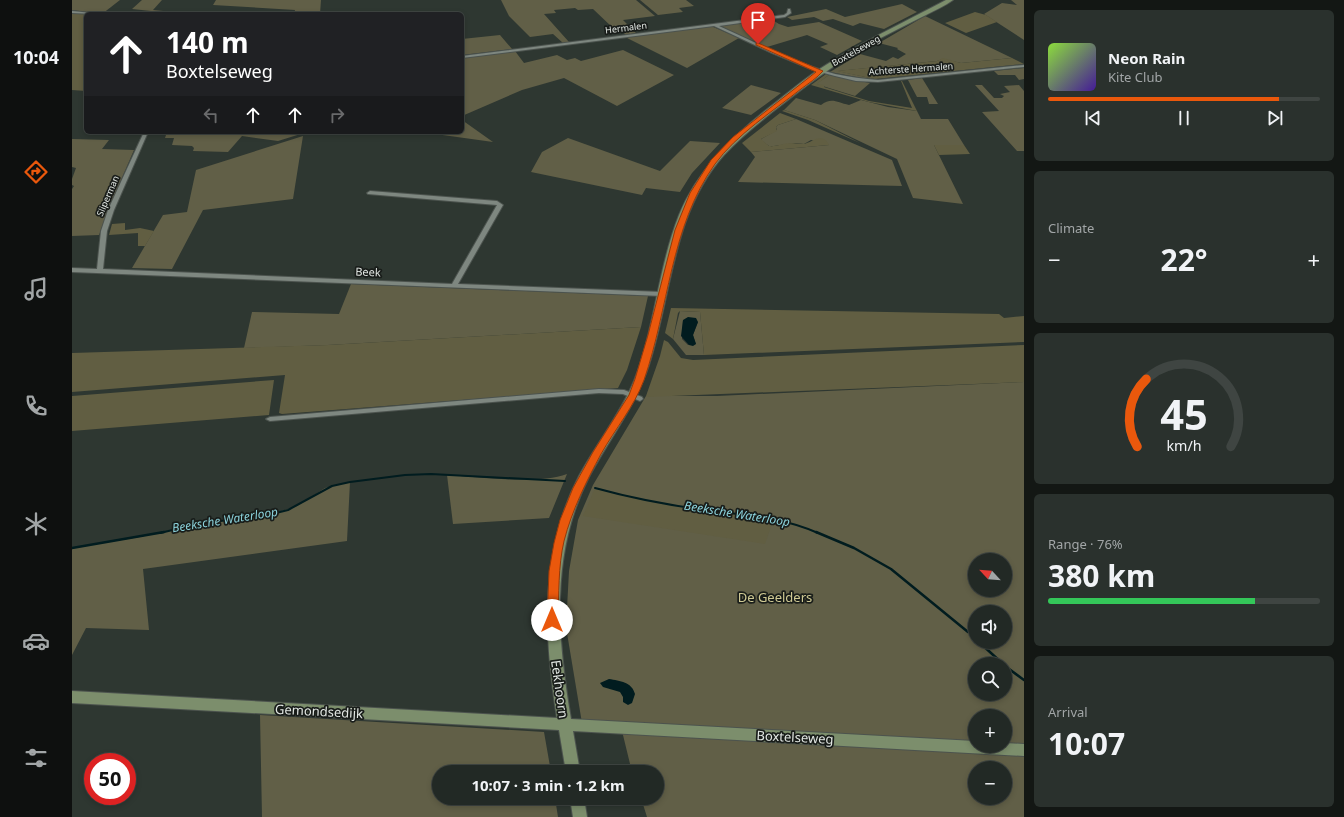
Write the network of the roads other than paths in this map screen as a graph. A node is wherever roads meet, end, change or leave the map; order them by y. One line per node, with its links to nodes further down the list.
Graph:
1 (950, 0): 8 (main road, Boxtelseweg)
2 (789, 10): 5 (street, Hermalen)
3 (72, 12): 4 (street)
4 (84, 13)
5 (714, 25): 6 (street, Hermalen); 8 (street, Achterste Hermalen)
6 (464, 57)
7 (1024, 66): 8 (street, Achterste Hermalen)
8 (820, 71): 14 (main road, Boxtelseweg)
9 (145, 134): 12 (street, Sliperman)
10 (370, 193): 13 (street)
11 (72, 270): 12 (street, Beek)
12 (100, 271): 13 (street, Beek)
13 (454, 285): 14 (street, Beek)
14 (662, 294): 15 (main road, Boxtelseweg)
15 (637, 397): 16 (street); 17 (main road, Boxtelseweg)
16 (270, 418)
17 (578, 488): 19 (main road, Eekhoorn)
18 (72, 697): 19 (main road, Gemondsedijk)
19 (565, 726): 20 (main road, Boxtelseweg); 21 (main road, Eekhoorn)
20 (1024, 750)
21 (572, 765)
22 (578, 805): 23 (main road)
23 (580, 817)

